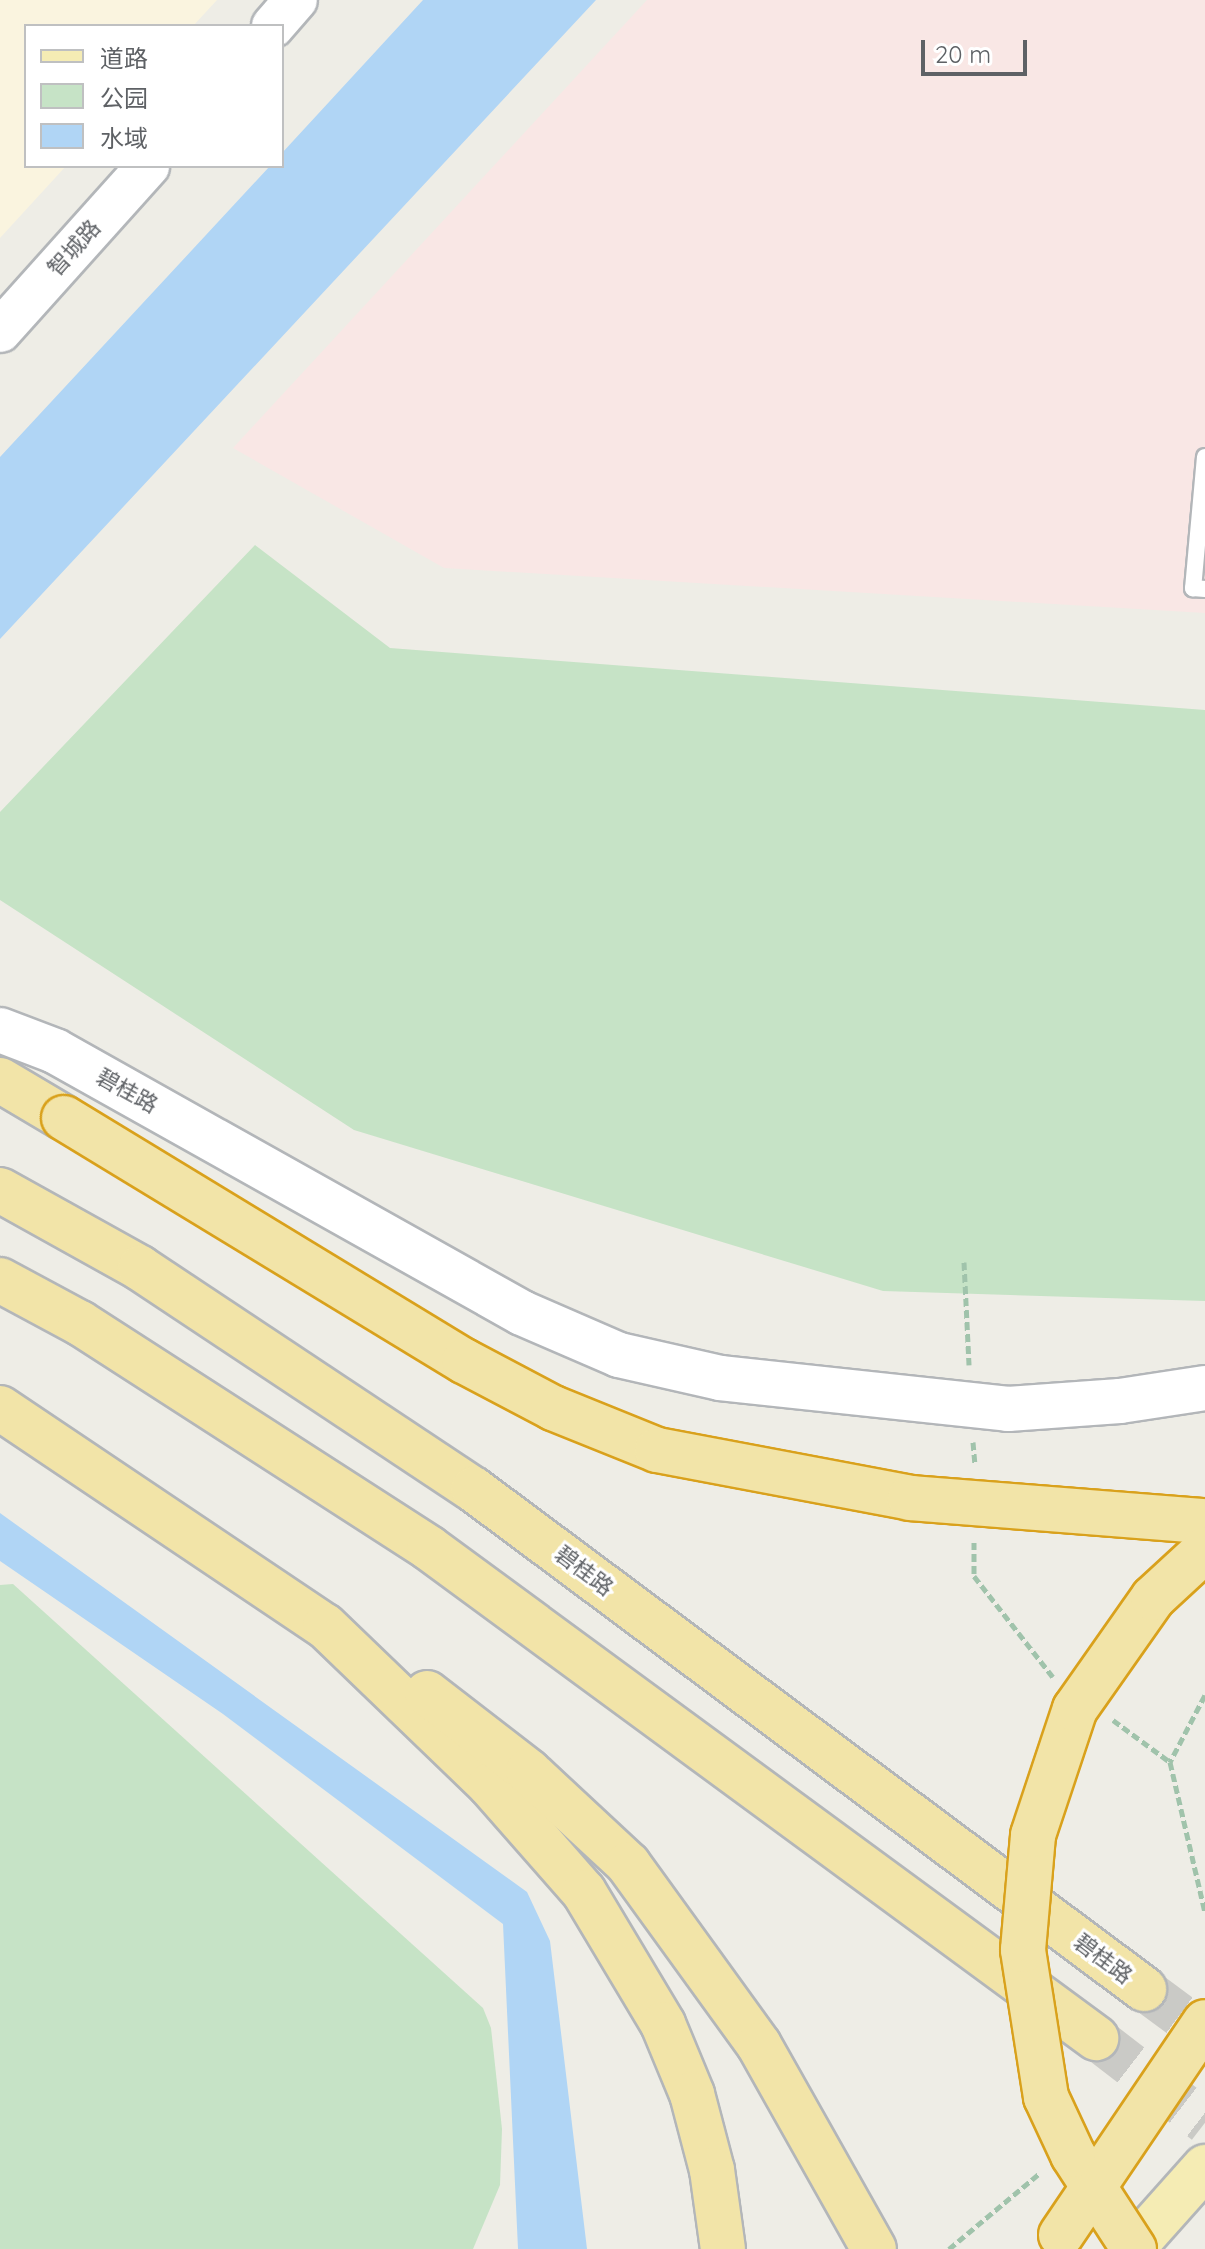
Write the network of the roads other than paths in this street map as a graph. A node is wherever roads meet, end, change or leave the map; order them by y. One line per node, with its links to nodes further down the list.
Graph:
1 (296, 0): 2 (street)
2 (275, 24)
3 (146, 168): 4 (street, 智城路)
4 (0, 331)
5 (1205, 457): 6 (lane)
6 (1205, 589)
7 (0, 1030): 11 (main road, 碧桂路)
8 (0, 1080): 13 (highway, bridge)
9 (0, 1190): 16 (highway, 碧桂路)
10 (0, 1280): 18 (highway)
11 (1205, 1388)
12 (0, 1408): 15 (highway)
13 (1205, 1521)
14 (1205, 1550): 23 (highway, bridge)
15 (325, 1626): 21 (highway); 22 (highway)
16 (1144, 1989)
17 (1205, 2022): 20 (highway, bridge)
18 (1096, 2038)
19 (1201, 2174): 23 (main road)
20 (1056, 2242)
21 (723, 2249)
22 (874, 2249)
23 (1133, 2249)

